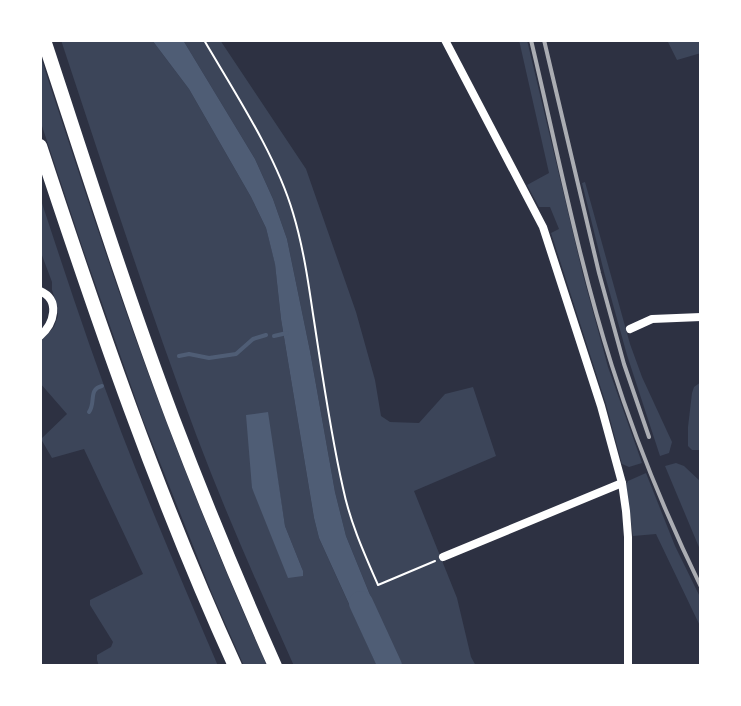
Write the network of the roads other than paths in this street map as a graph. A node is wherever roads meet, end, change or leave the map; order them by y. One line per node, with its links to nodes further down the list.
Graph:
1 (44, 40): 11 (highway)
2 (445, 40): 8 (street)
3 (40, 146): 10 (highway)
4 (43, 292): 7 (street)
5 (701, 317): 6 (street)
6 (630, 329)
7 (40, 336)
8 (622, 483): 9 (street); 12 (street)
9 (443, 557)
10 (235, 666)
11 (275, 666)
12 (628, 666)

